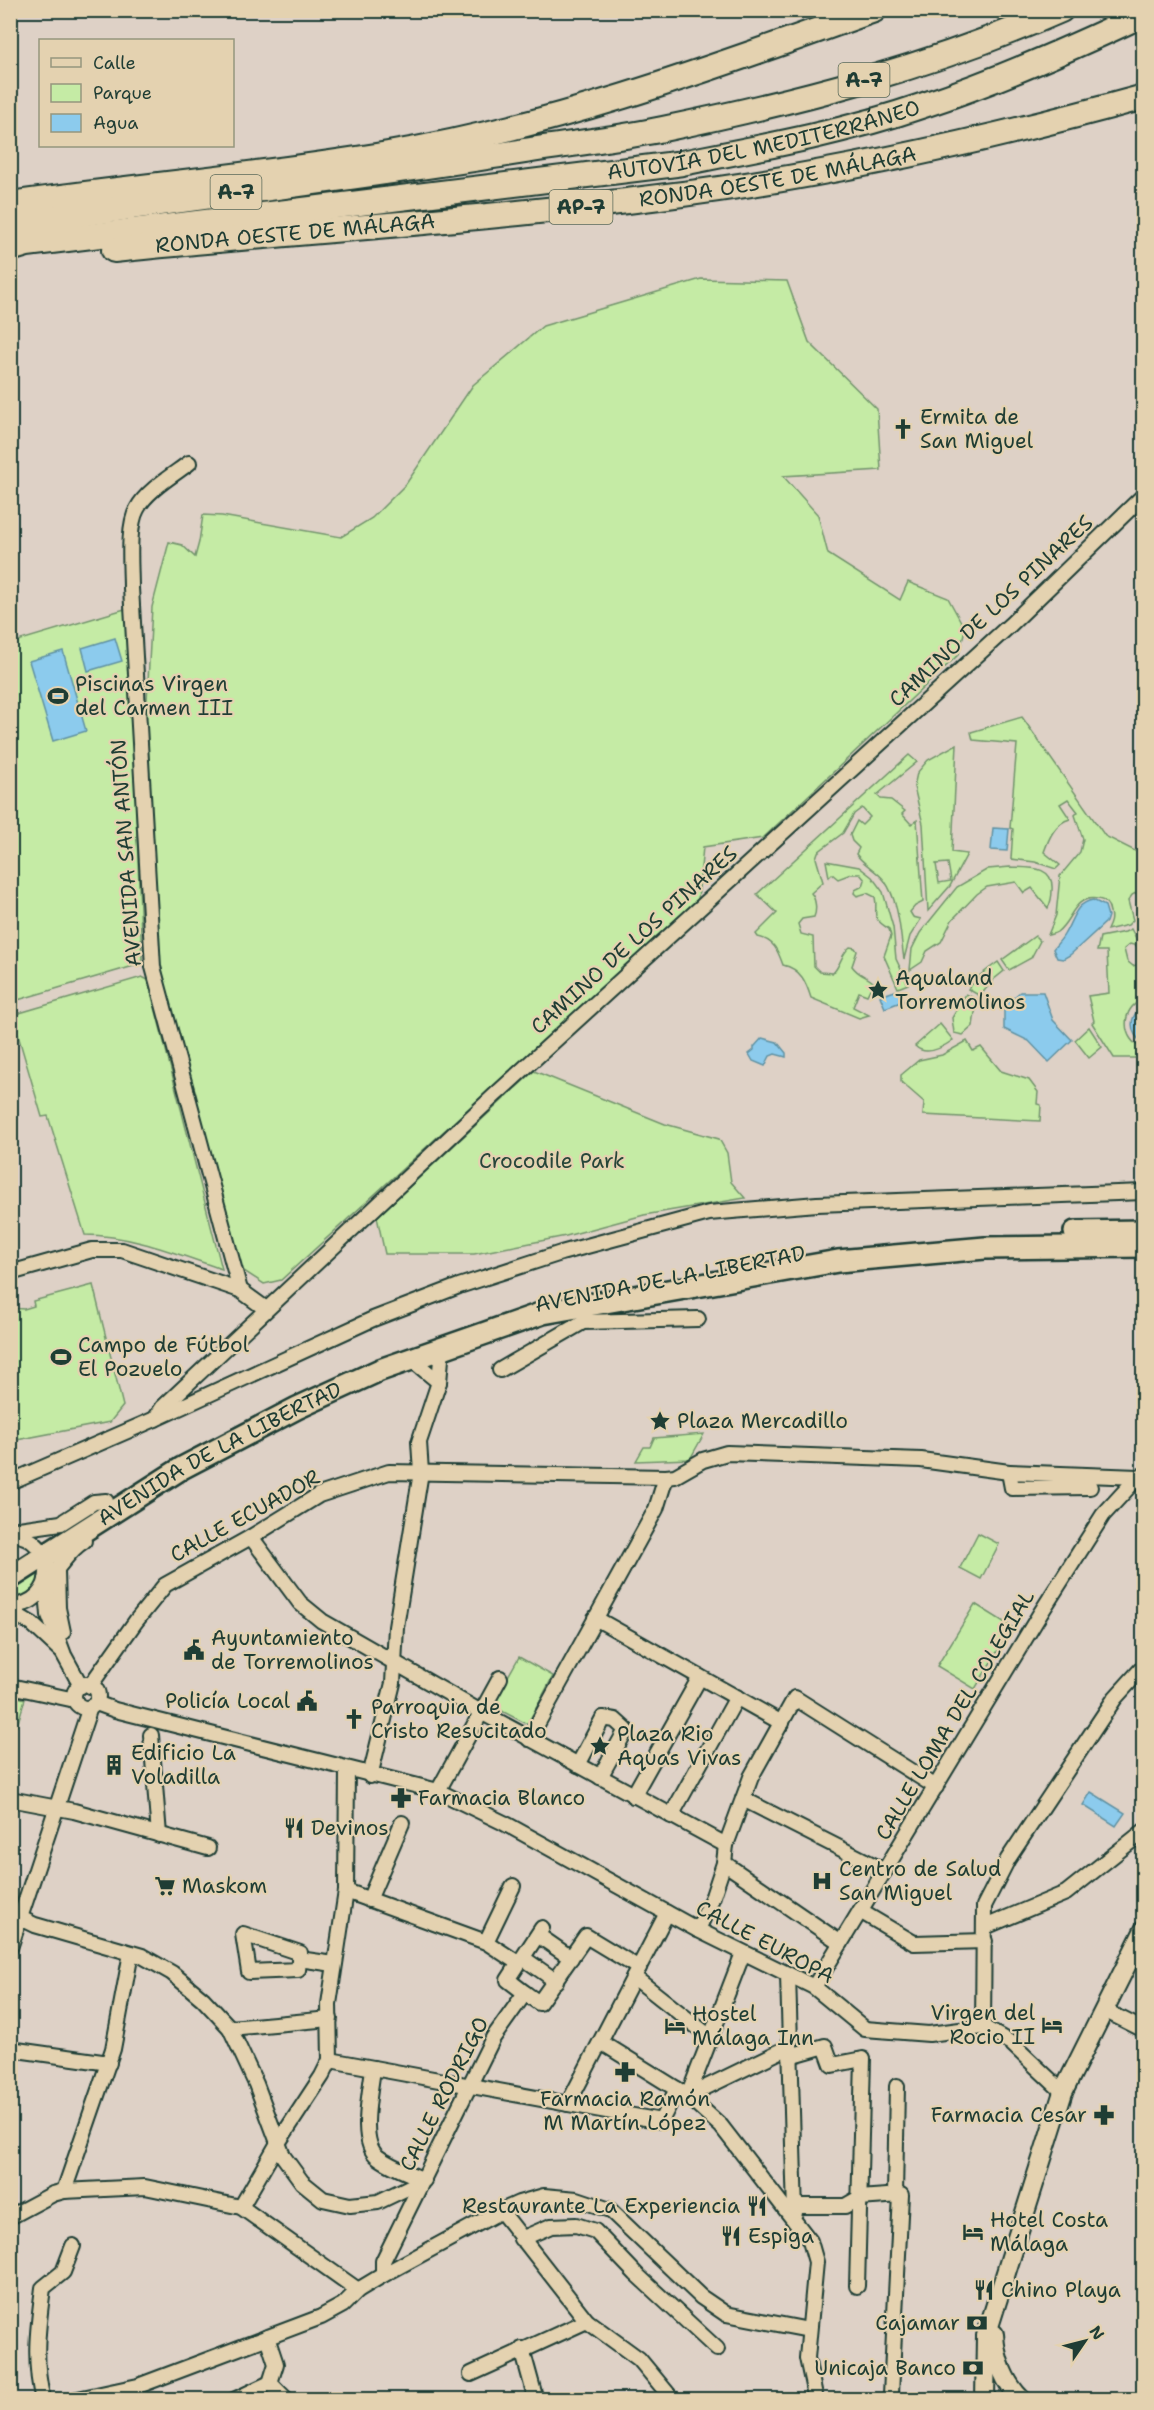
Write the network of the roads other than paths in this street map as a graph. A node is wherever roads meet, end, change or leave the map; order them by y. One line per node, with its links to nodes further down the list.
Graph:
1 (874, 10): 5 (highway)
2 (1061, 10): 6 (highway, AUTOVÍA DEL MEDITERRÁNEO / A-7)
3 (1143, 14): 7 (highway, AUTOVÍA DEL MEDITERRÁNEO / A-7)
4 (1143, 97): 8 (highway, RONDA OESTE DE MÁLAGA / AP-7)
5 (10, 204)
6 (10, 224)
7 (10, 249)
8 (10, 259)
9 (189, 463): 15 (street, AVENIDA SAN ANTÓN)
10 (1143, 495): 16 (street, CAMINO DE LOS PINARES)
11 (1143, 1192): 22 (street)
12 (1143, 1231): 32 (main road, AVENIDA DE LA LIBERTAD)
13 (1143, 1246): 18 (main road, AVENIDA DE LA LIBERTAD)
14 (10, 1273): 15 (street)
15 (240, 1290): 16 (street)
16 (266, 1309): 22 (street, CAMINO DE LOS PINARES)
17 (698, 1319): 20 (street)
18 (442, 1348): 19 (main road, AVENIDA DE LA LIBERTAD); 21 (street)
19 (411, 1359): 21 (street); 36 (main road, AVENIDA DE LA LIBERTAD)
20 (500, 1371)
21 (439, 1382): 23 (street)
22 (155, 1419): 25 (street)
23 (421, 1472): 28 (street, CALLE ECUADOR); 34 (street, CALLE ECUADOR); 41 (street)
24 (1009, 1472): 27 (street, CALLE ECUADOR); 28 (street, CALLE ECUADOR); 30 (street)
25 (27, 1474): 26 (street); 29 (street); 31 (street)
26 (10, 1476)
27 (1141, 1476): 58 (street, CALLE LOMA DEL COLEGIAL)
28 (666, 1477): 39 (street)
29 (10, 1482)
30 (1090, 1487)
31 (10, 1494)
32 (105, 1501): 33 (street); 36 (main road, AVENIDA DE LA LIBERTAD)
33 (10, 1532): 36 (street)
34 (251, 1537): 41 (street); 46 (street, CALLE ECUADOR)
35 (10, 1561): 36 (main road, AVENIDA DE LA LIBERTAD)
36 (46, 1563): 37 (main road); 38 (street, AVENIDA DE LA LIBERTAD); 40 (street)
37 (10, 1578)
38 (10, 1608): 40 (street)
39 (596, 1618): 43 (street); 53 (street)
40 (64, 1655): 46 (street)
41 (394, 1661): 50 (street); 56 (street)
42 (1143, 1665): 80 (street)
43 (700, 1677): 47 (street); 60 (street)
44 (500, 1678): 50 (street)
45 (10, 1686): 48 (street)
46 (86, 1686): 48 (street); 49 (street)
47 (737, 1697): 51 (street); 64 (street)
48 (75, 1700): 49 (street)
49 (93, 1705): 55 (street, CALLE EUROPA); 63 (street)
50 (481, 1712): 53 (street); 59 (street)
51 (782, 1723): 58 (street); 62 (street)
52 (151, 1734): 67 (street)
53 (529, 1739): 54 (street)
54 (578, 1765): 57 (street); 57 (street)
55 (347, 1769): 56 (street, CALLE EUROPA); 73 (street)
56 (370, 1776): 59 (street, CALLE EUROPA)
57 (600, 1777): 60 (street)
58 (936, 1787): 71 (street, CALLE LOMA DEL COLEGIAL)
59 (438, 1791): 76 (street, CALLE EUROPA)
60 (633, 1796): 64 (street)
61 (10, 1799): 63 (street)
62 (743, 1799): 68 (street); 71 (street)
63 (56, 1807): 67 (street); 77 (street)
64 (671, 1816): 68 (street)
65 (402, 1823): 74 (street)
66 (1143, 1831): 80 (street)
67 (159, 1834): 69 (street)
68 (726, 1845): 70 (street)
69 (208, 1848)
70 (724, 1863): 78 (street); 82 (street)
71 (885, 1871): 75 (street, CALLE LOMA DEL COLEGIAL)
72 (513, 1886): 81 (street)
73 (346, 1891): 74 (street); 89 (street)
74 (369, 1900): 81 (street)
75 (860, 1911): 80 (street); 82 (street, CALLE LOMA DEL COLEGIAL)
76 (667, 1912): 78 (street, CALLE EUROPA); 90 (street)
77 (15, 1915): 83 (street); 84 (street)
78 (698, 1930): 85 (street, CALLE EUROPA)
79 (1143, 1930): 95 (main road)
80 (985, 1934): 97 (street)
81 (486, 1942): 88 (street)
82 (841, 1943): 93 (street, CALLE LOMA DEL COLEGIAL)
83 (10, 1948)
84 (131, 1953): 98 (street); 105 (street)
85 (744, 1953): 91 (street, CALLE EUROPA); 100 (street)
86 (571, 1958): 88 (street); 90 (street); 92 (street)
87 (299, 1959): 89 (street)
88 (522, 1962): 92 (street); 94 (street)
89 (334, 1964): 96 (street)
90 (637, 1973): 100 (street); 101 (street)
91 (788, 1975): 93 (street, CALLE EUROPA); 103 (street)
92 (556, 1981): 94 (street)
93 (814, 1987): 97 (street, CALLE EUROPA)
94 (525, 1993): 107 (street, CALLE RODRIGO)
95 (1104, 2010): 99 (street); 109 (main road)
96 (330, 2019): 98 (street); 104 (street)
97 (983, 2027): 109 (street)
98 (230, 2028): 112 (street)
99 (1143, 2030)
100 (710, 2037): 110 (street)
101 (601, 2042): 110 (street); 111 (street)
102 (10, 2049): 105 (street)
103 (789, 2051): 110 (street); 116 (street); 117 (street)
104 (330, 2060): 106 (street); 112 (street)
105 (109, 2063): 114 (street)
106 (373, 2068): 107 (street); 113 (street)
107 (472, 2085): 111 (street); 113 (street, CALLE RODRIGO)
108 (897, 2086): 115 (street)
109 (1064, 2092): 127 (main road)
110 (683, 2093): 111 (street); 121 (street)
111 (568, 2104)
112 (278, 2143): 113 (street); 118 (street)
113 (424, 2180): 124 (street, CALLE RODRIGO)
114 (64, 2191): 118 (street); 120 (street)
115 (895, 2195): 116 (street); 135 (street)
116 (860, 2198): 117 (street); 125 (street)
117 (796, 2206): 121 (street)
118 (241, 2207): 126 (street)
119 (501, 2211): 122 (street); 124 (street); 129 (street)
120 (10, 2217)
121 (794, 2221): 129 (street)
122 (521, 2239): 128 (street); 132 (street)
123 (73, 2246): 136 (street)
124 (383, 2275): 126 (street)
125 (857, 2286)
126 (358, 2290): 130 (street)
127 (995, 2305): 143 (main road); 144 (main road)
128 (587, 2321): 131 (street); 141 (street)
129 (808, 2330): 142 (street)
130 (267, 2337): 134 (street); 137 (street)
131 (522, 2349): 133 (street); 140 (street)
132 (717, 2349)
133 (471, 2374)
134 (270, 2384): 138 (street); 139 (street)
135 (891, 2394)
136 (43, 2400)
137 (73, 2400)
138 (234, 2400)
139 (287, 2400)
140 (537, 2400)
141 (673, 2400)
142 (816, 2400)
143 (985, 2400)
144 (1022, 2400)

